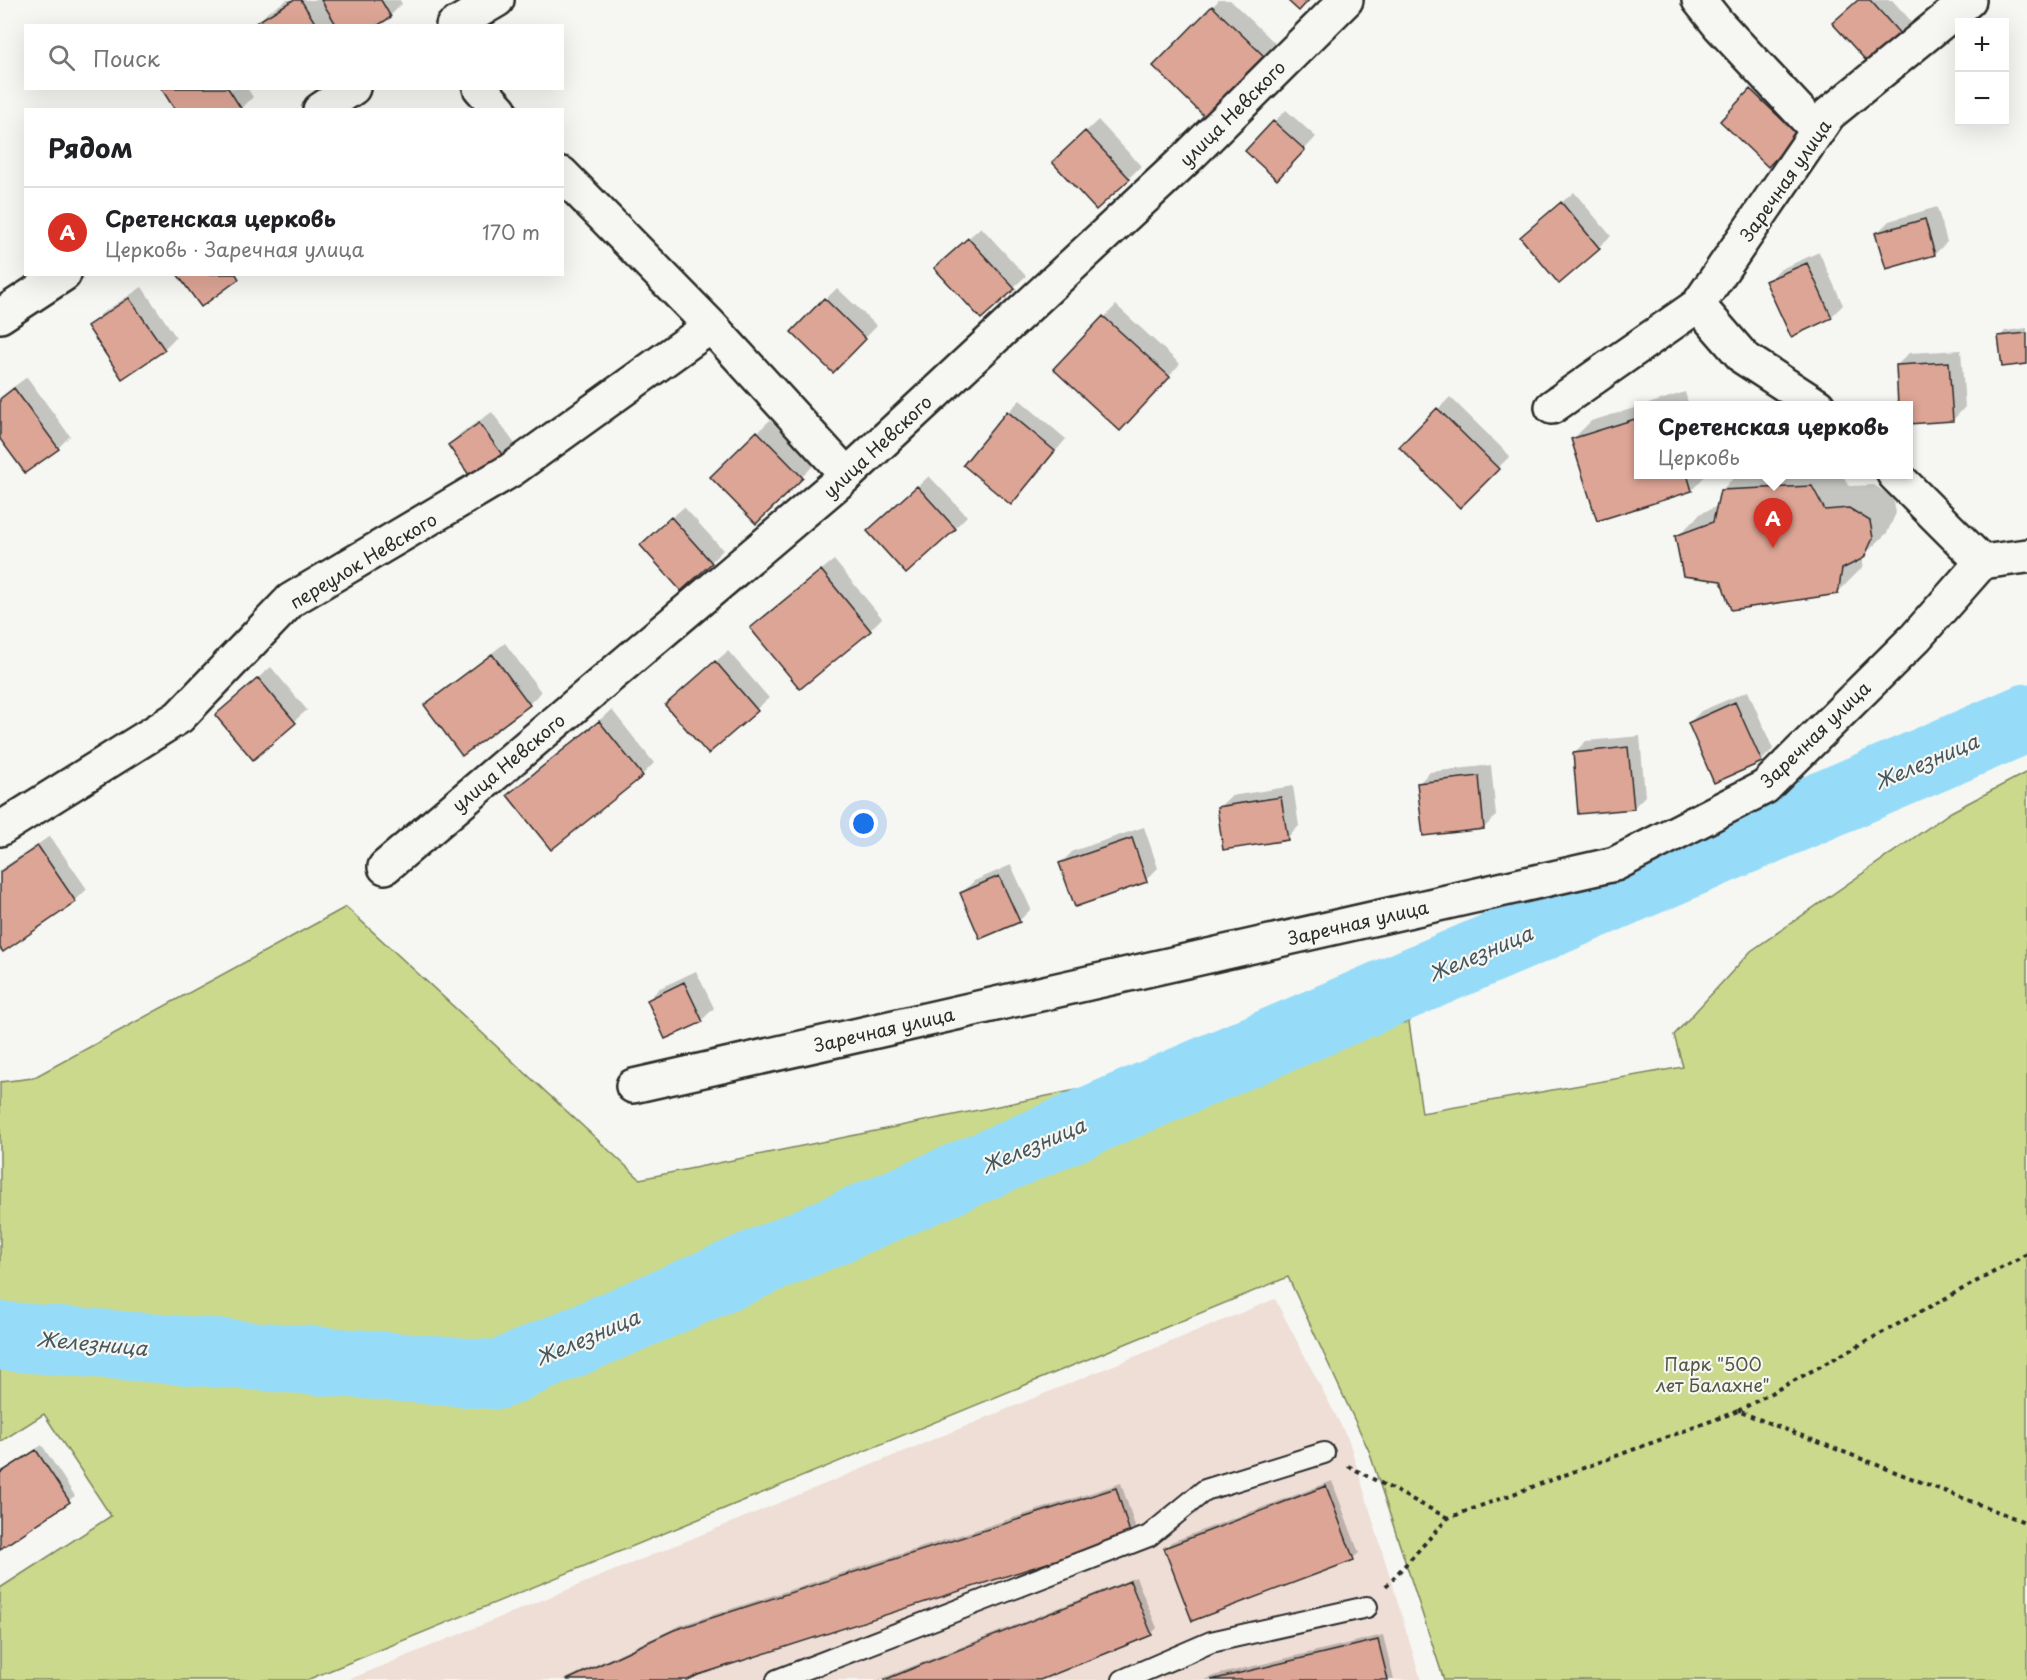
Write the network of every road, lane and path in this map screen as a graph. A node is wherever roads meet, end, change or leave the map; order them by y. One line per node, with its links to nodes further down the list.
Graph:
1 (497, 0): 5 (street)
2 (1346, 0): 18 (street, улица Невского)
3 (1699, 0): 10 (street)
4 (1970, 0): 10 (street, Заречная улица)
5 (456, 24)
6 (350, 90): 8 (street)
7 (482, 90): 9 (street)
8 (323, 108)
9 (498, 108)
10 (1818, 131): 13 (street, Заречная улица)
11 (564, 176): 15 (street)
12 (61, 276): 14 (street)
13 (1698, 304): 16 (street); 17 (street, Заречная улица)
14 (0, 316)
15 (711, 326): 18 (street); 22 (street, переулок Невского)
16 (1812, 401)
17 (1552, 407)
18 (847, 475): 23 (street, улица Невского)
19 (1899, 479): 21 (street)
20 (2027, 556): 21 (street)
21 (1982, 562): 24 (street, Заречная улица)
22 (0, 829)
23 (385, 867)
24 (633, 1086)
25 (2027, 1254): 26 (path)
26 (1738, 1411): 28 (path); 29 (path)
27 (1323, 1453): 28 (path); 31 (lane)
28 (1448, 1518): 30 (path)
29 (2027, 1523)
30 (1367, 1607): 32 (lane)
31 (777, 1680)
32 (1123, 1680)

